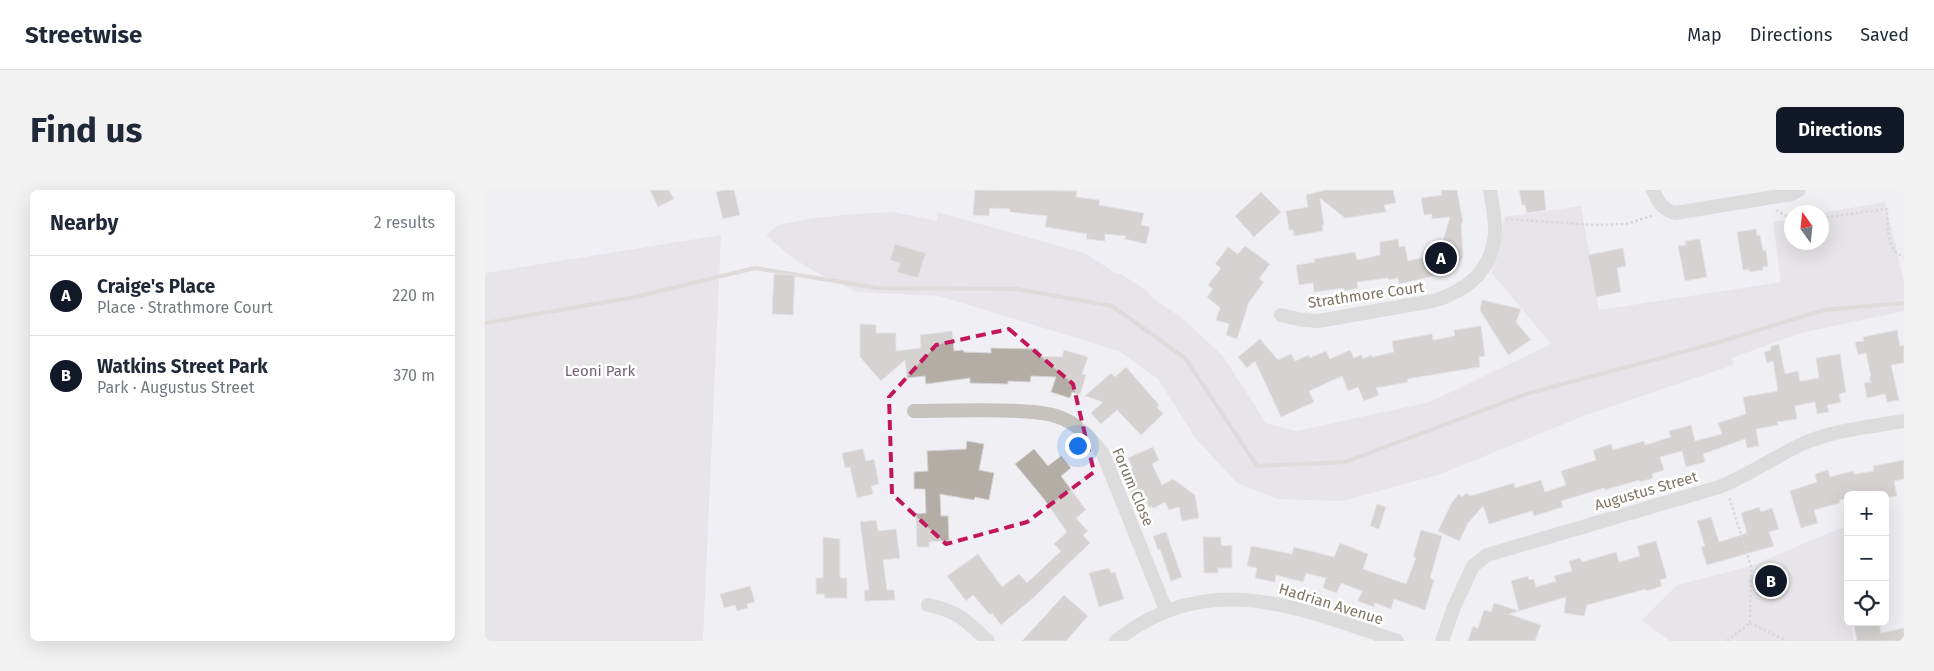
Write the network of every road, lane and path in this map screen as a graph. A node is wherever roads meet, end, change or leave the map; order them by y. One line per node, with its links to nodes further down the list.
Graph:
1 (1490, 190): 8 (street, Strathmore Court)
2 (1653, 190): 5 (street)
3 (1799, 190): 5 (street)
4 (1776, 210): 6 (path)
5 (1667, 211): 8 (path)
6 (1784, 215)
7 (1829, 217): 9 (path)
8 (1495, 219): 10 (street, Strathmore Court)
9 (1904, 256)
10 (1281, 315)
11 (914, 411): 15 (street, Forum Close)
12 (1904, 422): 13 (street, Augustus Street)
13 (1725, 485): 16 (path); 20 (street, Augustus Street)
14 (928, 605): 17 (street)
15 (1166, 610): 18 (street, Hadrian Avenue); 19 (street, Hadrian Avenue)
16 (1750, 622): 21 (path); 22 (path)
17 (988, 641)
18 (1116, 641)
19 (1397, 641)
20 (1442, 641)
21 (1727, 641)
22 (1787, 641)

